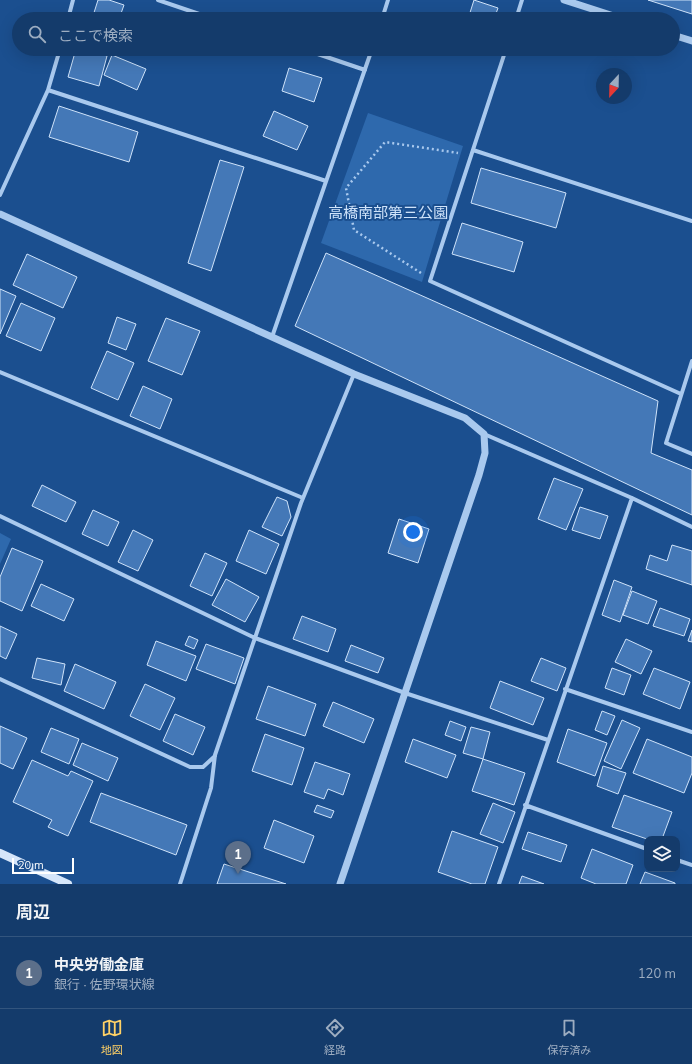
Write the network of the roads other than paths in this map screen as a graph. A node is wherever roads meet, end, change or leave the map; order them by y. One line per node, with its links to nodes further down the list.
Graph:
1 (73, 0): 6 (street)
2 (158, 0): 7 (street)
3 (388, 0): 8 (street)
4 (522, 0): 9 (street)
5 (564, 0): 10 (street)
6 (70, 12)
7 (193, 12)
8 (384, 12)
9 (518, 12)
10 (601, 12)
11 (680, 37): 12 (street)
12 (692, 41)
13 (58, 56): 18 (street)
14 (324, 56): 17 (street)
15 (370, 56): 17 (street)
16 (504, 56): 19 (street)
17 (365, 70): 20 (street)
18 (48, 90): 20 (street); 21 (street)
19 (473, 150): 23 (street); 28 (street)
20 (326, 181): 24 (street)
21 (0, 195)
22 (0, 214): 24 (street)
23 (692, 221)
24 (272, 336): 27 (street)
25 (692, 362): 28 (street)
26 (0, 372): 31 (street)
27 (354, 374): 29 (street); 31 (street)
28 (681, 394): 30 (street)
29 (484, 434): 32 (street); 38 (street)
30 (692, 454)
31 (303, 498): 35 (street)
32 (632, 498): 34 (street); 37 (street)
33 (0, 516): 35 (street)
34 (692, 527)
35 (255, 638): 38 (street); 41 (street)
36 (0, 680): 41 (street)
37 (565, 689): 39 (street); 40 (street)
38 (405, 693): 40 (street); 49 (street)
39 (692, 732)
40 (548, 740): 42 (street)
41 (215, 755): 48 (street)
42 (525, 805): 43 (street); 50 (street)
43 (644, 848)
44 (0, 853): 47 (main road)
45 (680, 861): 46 (street)
46 (692, 865)
47 (68, 884)
48 (180, 884)
49 (340, 884)
50 (498, 884)

